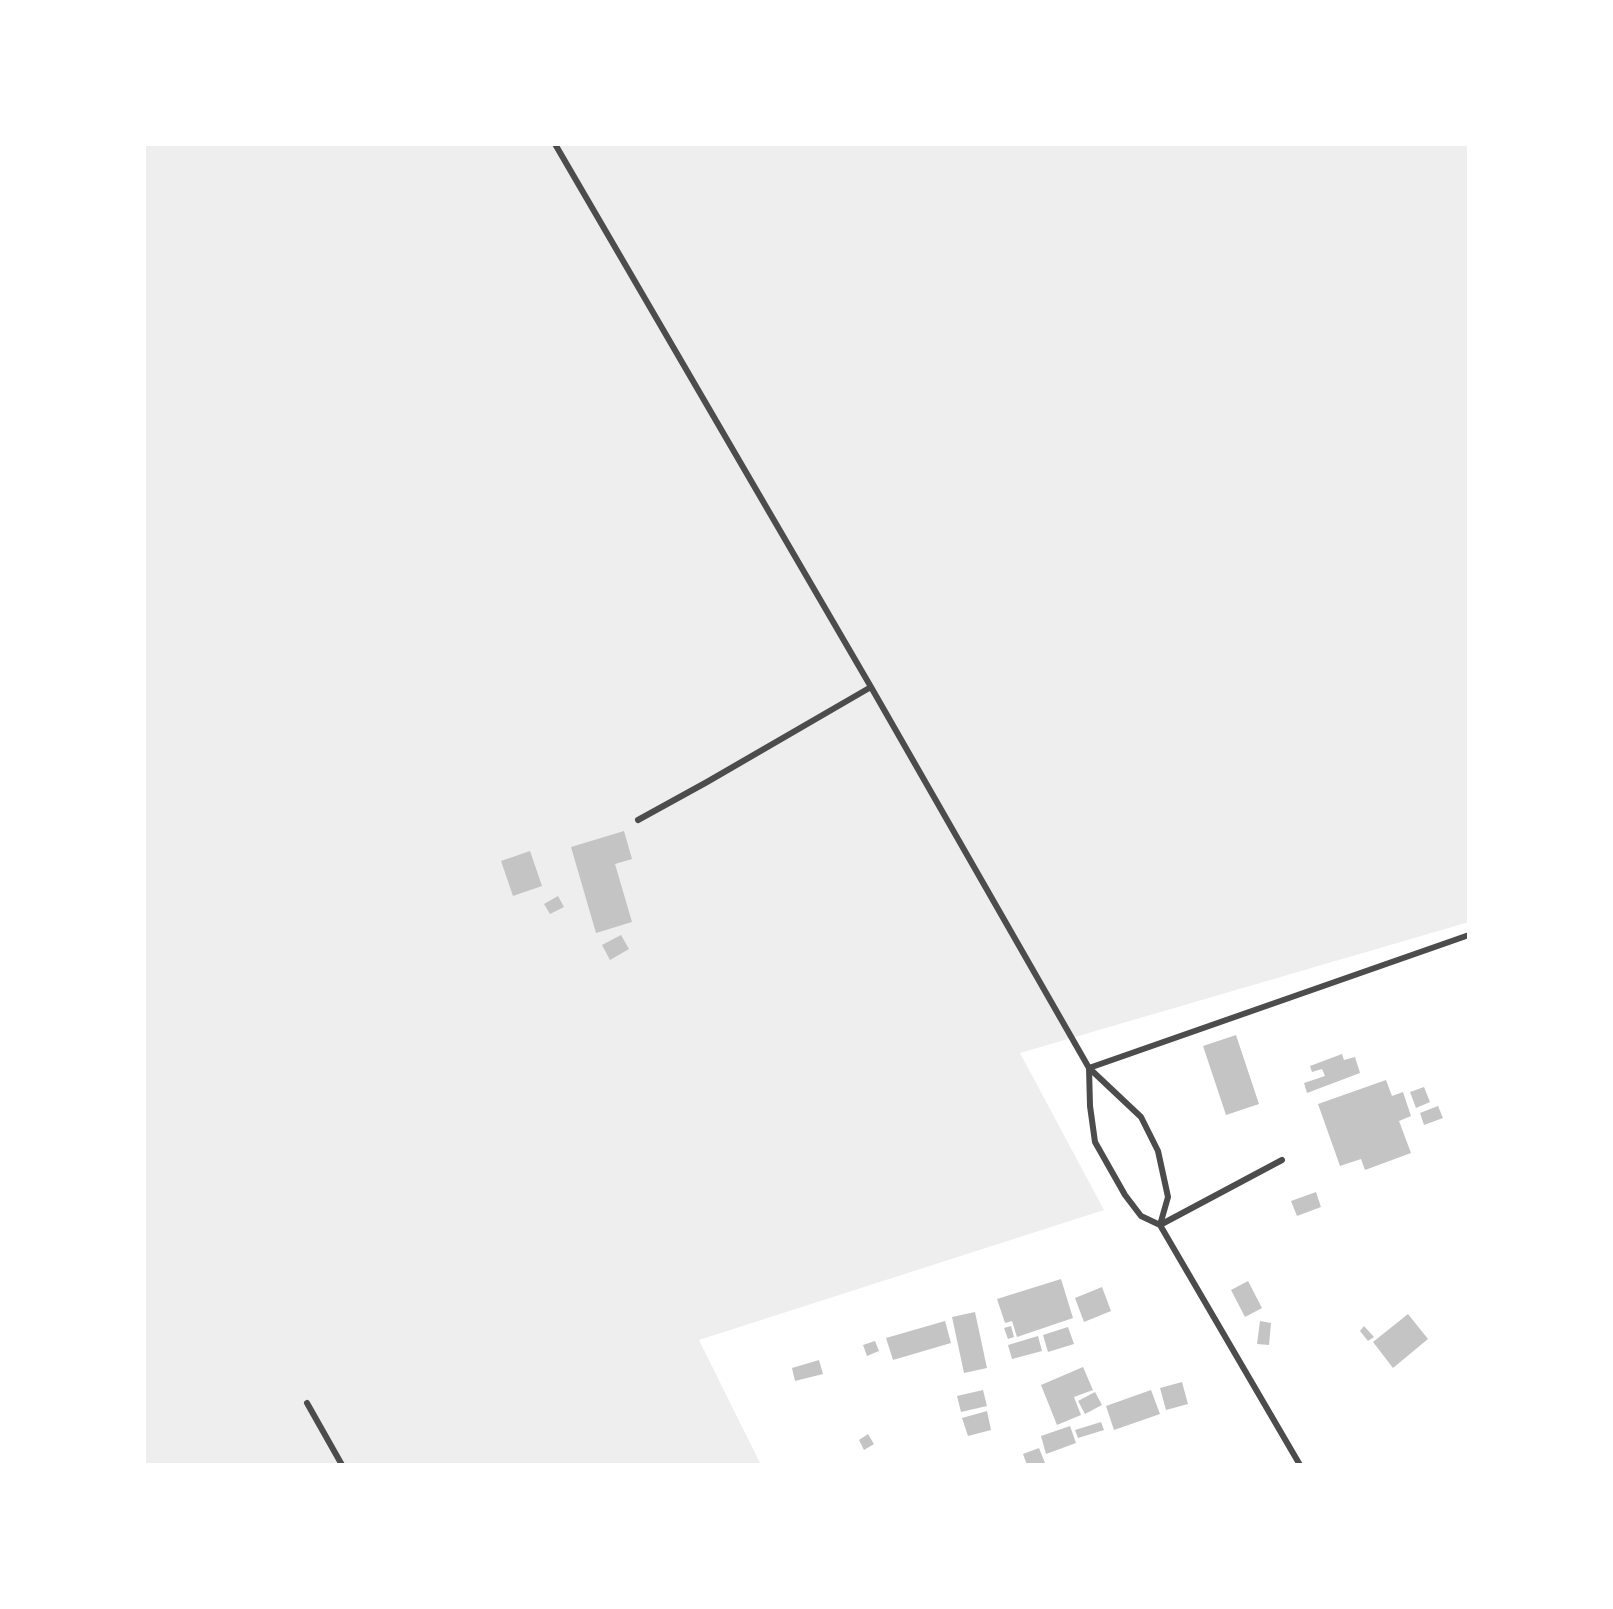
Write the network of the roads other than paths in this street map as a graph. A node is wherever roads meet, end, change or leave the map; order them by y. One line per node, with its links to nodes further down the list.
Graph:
1 (555, 144): 2 (street)
2 (871, 687): 3 (street); 5 (street)
3 (638, 820)
4 (1469, 935): 5 (street)
5 (1089, 1068): 7 (street); 7 (street)
6 (1282, 1160): 7 (street)
7 (1160, 1225): 10 (street)
8 (307, 1403): 9 (street)
9 (342, 1465)
10 (1300, 1465)

